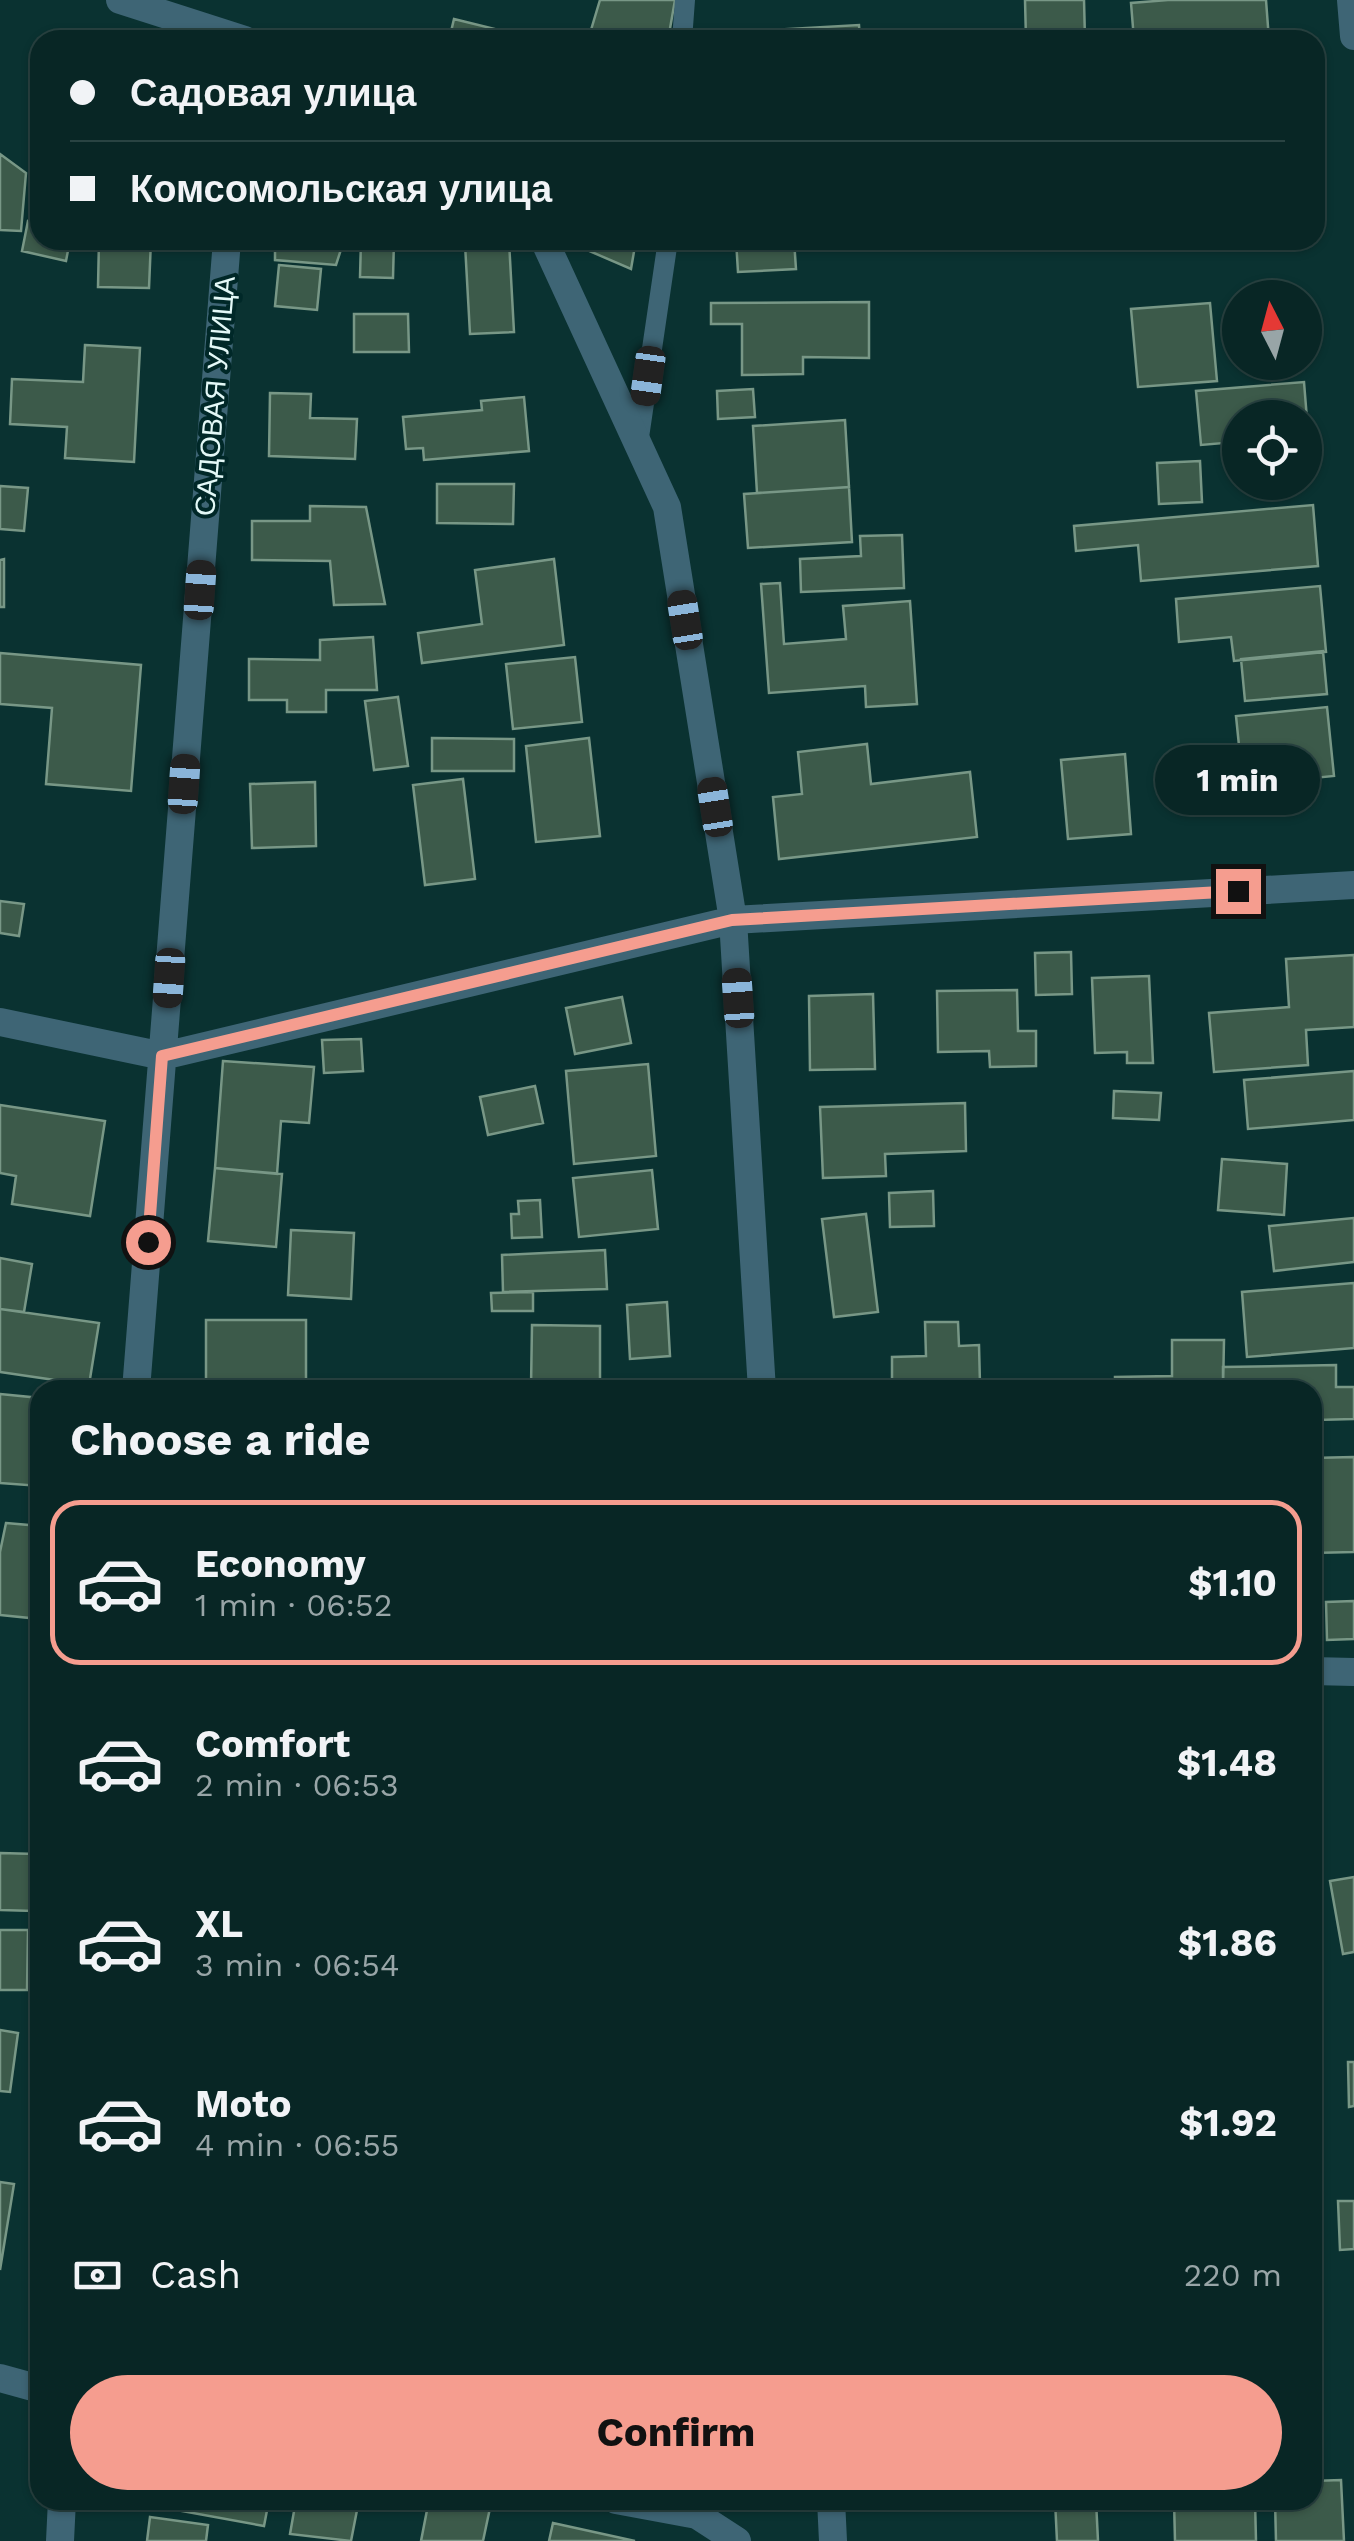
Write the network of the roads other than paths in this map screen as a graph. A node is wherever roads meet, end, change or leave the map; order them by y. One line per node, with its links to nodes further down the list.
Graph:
1 (120, 0): 4 (street)
2 (685, 0): 5 (lane)
3 (1351, 0): 6 (street)
4 (213, 30)
5 (683, 30)
6 (1354, 36)
7 (227, 250): 14 (street, САДОВАЯ УЛИЦА)
8 (549, 250): 10 (street)
9 (667, 250): 10 (lane)
10 (638, 444): 12 (street)
11 (1354, 885): 12 (street)
12 (732, 920): 14 (street); 16 (street)
13 (0, 1022): 14 (street)
14 (162, 1056): 15 (street, САДОВАЯ УЛИЦА)
15 (137, 1380)
16 (761, 1380)
17 (1322, 1671): 18 (street)
18 (1354, 1672)
19 (0, 2378): 20 (street)
20 (30, 2386)
21 (62, 2510): 24 (street)
22 (667, 2510): 25 (street)
23 (831, 2510): 26 (street)
24 (60, 2541)
25 (737, 2541)
26 (833, 2541)

